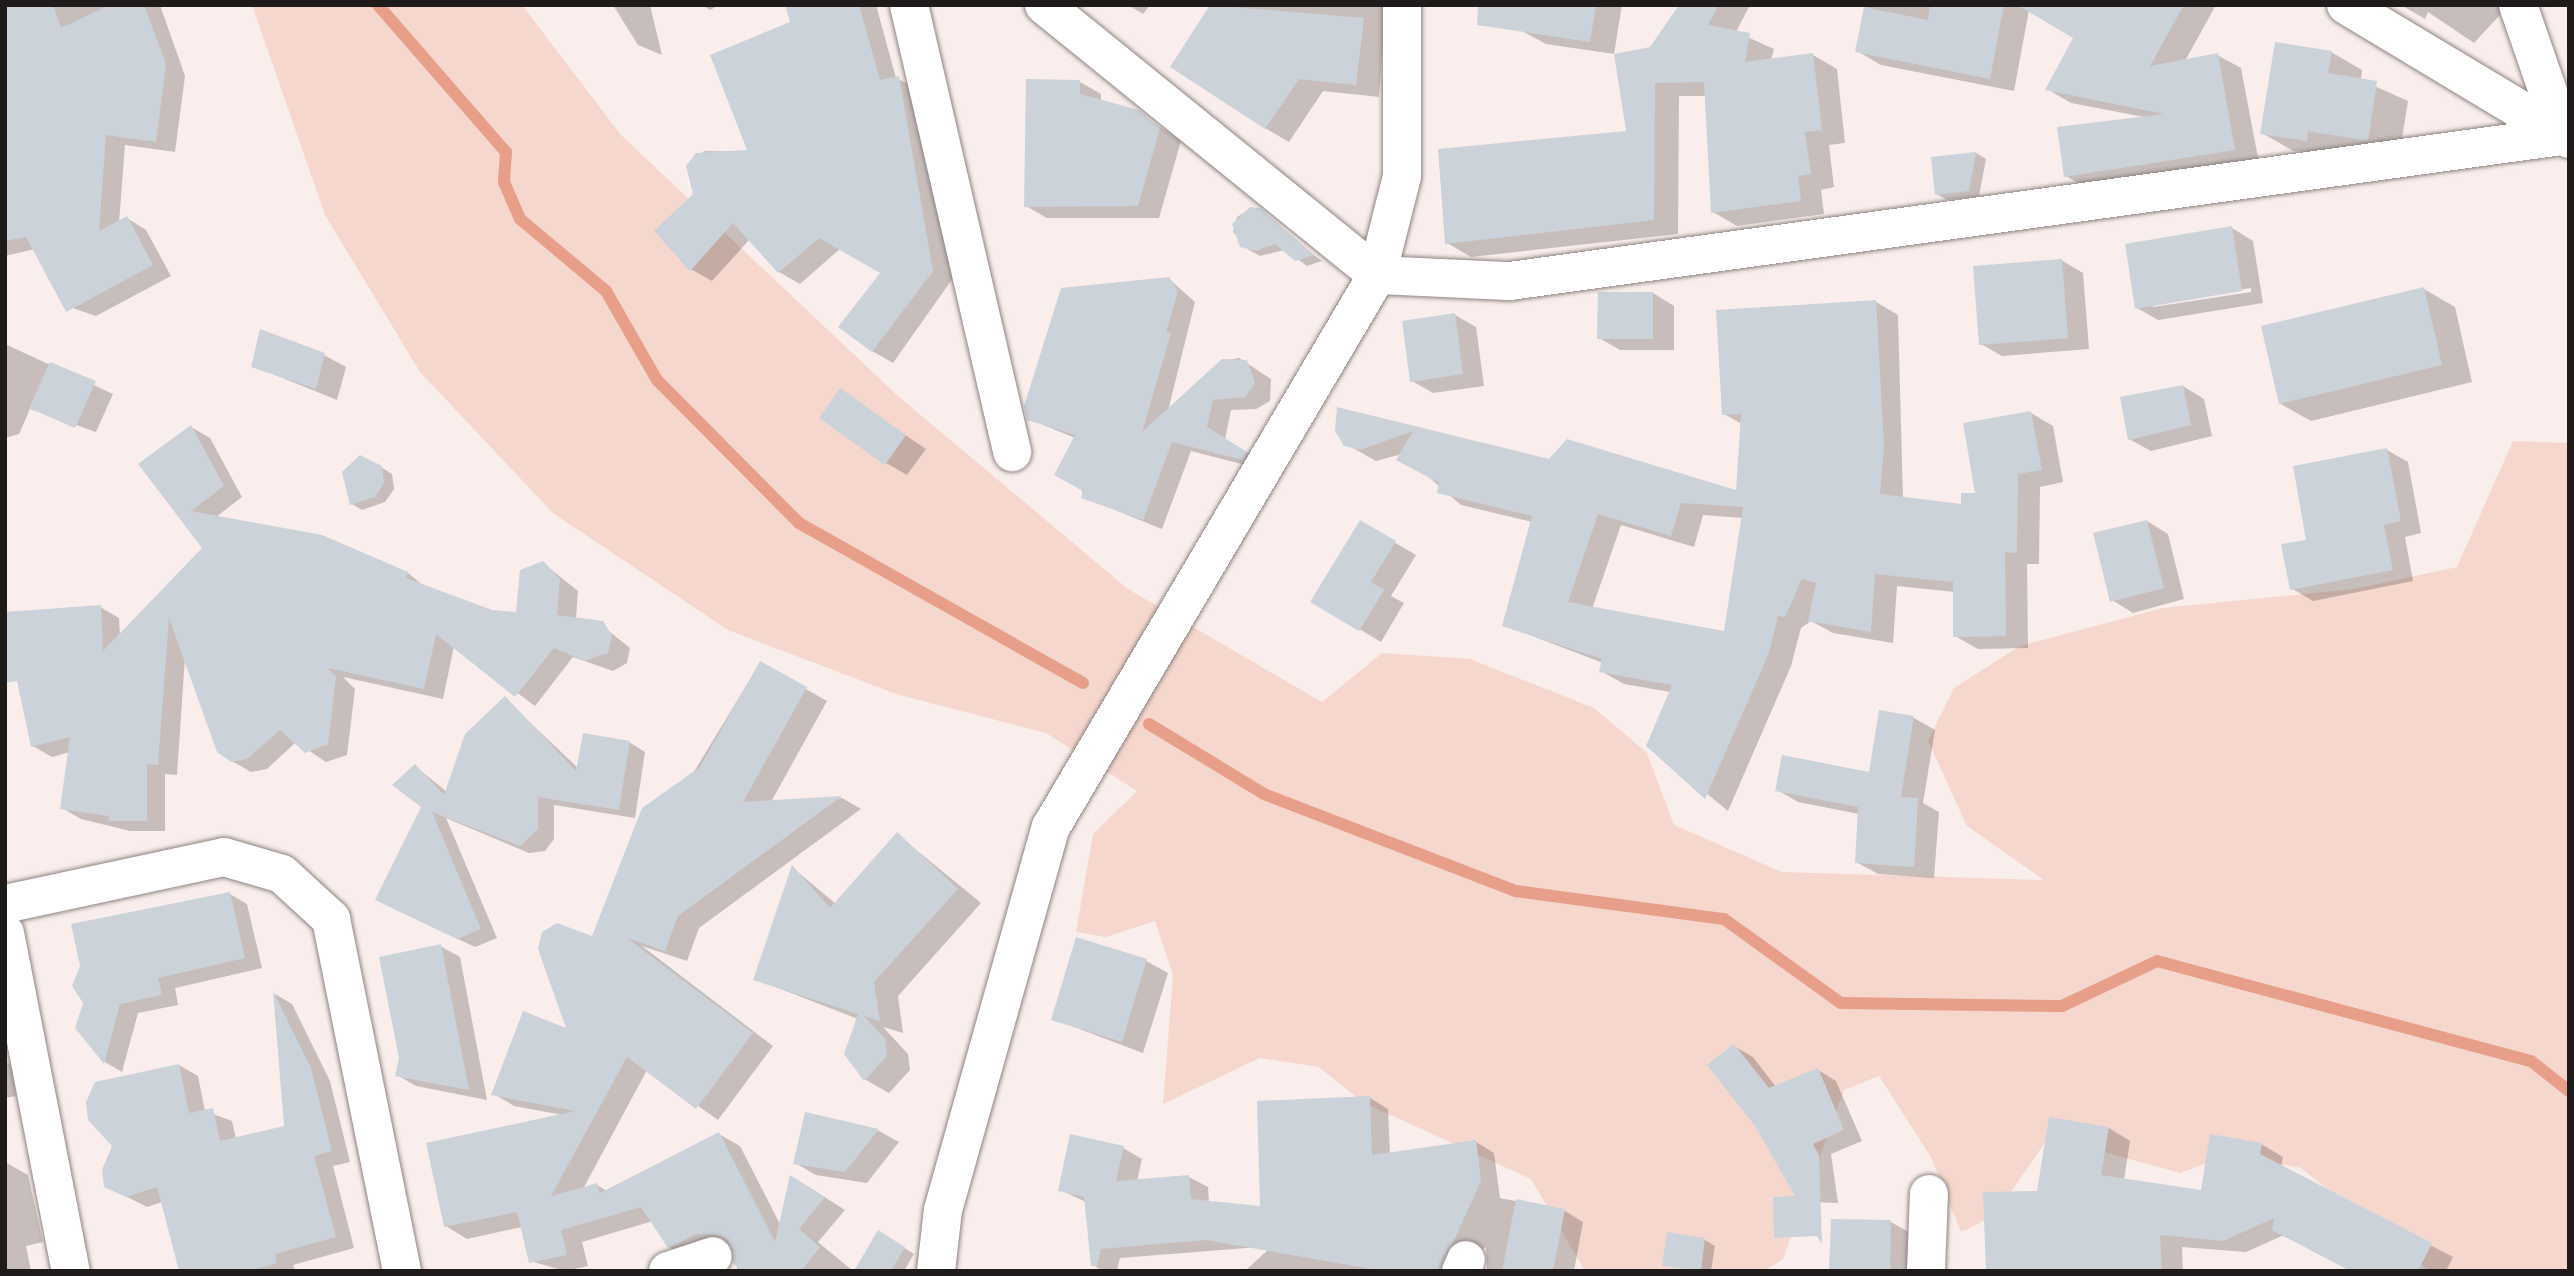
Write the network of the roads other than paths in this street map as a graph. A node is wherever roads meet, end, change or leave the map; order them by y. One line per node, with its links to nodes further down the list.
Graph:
1 (909, 5): 8 (street)
2 (1044, 5): 7 (street)
3 (1402, 5): 7 (street)
4 (2346, 5): 6 (street)
5 (2518, 5): 6 (street)
6 (2567, 136): 7 (street)
7 (1377, 275): 16 (street)
8 (1012, 452)
9 (5, 904): 14 (street)
10 (5, 933): 13 (street)
11 (1929, 1194): 17 (street)
12 (713, 1256): 15 (street)
13 (71, 1271)
14 (402, 1271)
15 (668, 1271)
16 (936, 1271)
17 (1926, 1271)

